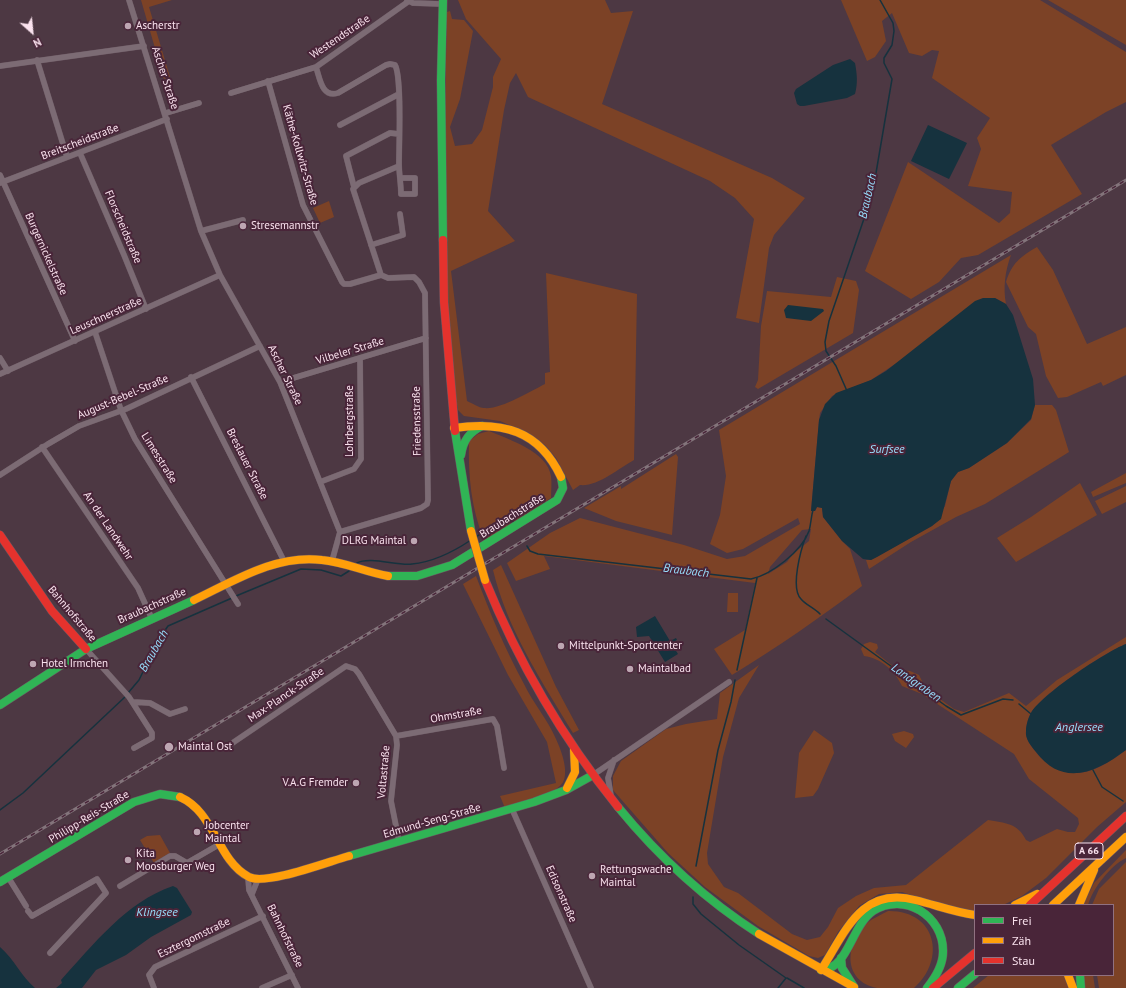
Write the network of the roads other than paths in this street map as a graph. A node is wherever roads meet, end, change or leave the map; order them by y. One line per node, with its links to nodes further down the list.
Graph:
1 (129, 0): 5 (street, Ascher Straße)
2 (420, 0): 3 (street, Westendstraße)
3 (409, 1): 4 (street); 8 (street, Westendstraße)
4 (442, 2): 42 (main road)
5 (144, 46): 6 (street); 13 (street, Ascher Straße)
6 (39, 60): 7 (street); 17 (street)
7 (0, 66)
8 (316, 67): 9 (street, Westendstraße); 11 (street)
9 (268, 81): 10 (street, Westendstraße); 28 (street, Käthe-Kollwitz-Straße)
10 (231, 93)
11 (399, 94): 14 (street); 15 (street)
12 (199, 103): 13 (street, Breitscheidstraße)
13 (166, 116): 16 (street, Breitscheidstraße); 25 (street, Ascher Straße)
14 (340, 125)
15 (399, 134): 18 (street); 22 (street)
16 (80, 152): 17 (street, Breitscheidstraße); 29 (street, Florscheidstraße)
17 (67, 157): 21 (street, Breitscheidstraße)
18 (399, 166): 20 (street); 22 (street)
19 (0, 175): 21 (street, Burgernickelstraße)
20 (401, 178)
21 (1, 182): 32 (street, Burgernickelstraße)
22 (354, 187): 26 (street)
23 (400, 214): 26 (street)
24 (243, 220): 25 (street)
25 (201, 231): 27 (street, Ascher Straße)
26 (371, 245): 28 (street)
27 (220, 275): 29 (street, Leuschnerstraße); 33 (street, Ascher Straße)
28 (381, 275): 31 (street, Friedensstraße)
29 (146, 310): 30 (street, Leuschnerstraße)
30 (95, 332): 32 (street, Leuschnerstraße); 40 (street, Limesstraße)
31 (426, 338): 35 (street, Vilbeler Straße); 47 (street, Friedensstraße)
32 (75, 341): 36 (street, Leuschnerstraße)
33 (260, 346): 38 (street, August-Bebel-Straße); 39 (street, Ascher Straße)
34 (0, 358): 36 (street)
35 (360, 358): 39 (street, Vilbeler Straße); 46 (street, Lohrbergstraße)
36 (8, 371): 37 (street, Leuschnerstraße)
37 (0, 374)
38 (191, 377): 40 (street, August-Bebel-Straße); 49 (street, Breslauer Straße)
39 (280, 382): 46 (street, Ascher Straße)
40 (121, 410): 43 (street, August-Bebel-Straße); 51 (street, Limesstraße)
41 (487, 425): 42 (main road, Braubachstraße); 44 (main road); 50 (main road, Braubachstraße)
42 (454, 428): 44 (main road)
43 (42, 447): 45 (street, August-Bebel-Straße); 53 (street, An der Landwehr)
44 (459, 464): 63 (main road, bridge)
45 (0, 476)
46 (320, 482): 47 (street, Ascher Straße)
47 (340, 532): 50 (street)
48 (0, 535): 54 (main road, Bahnhofstraße)
49 (284, 561): 50 (main road, Braubachstraße); 51 (main road, Braubachstraße)
50 (332, 561)
51 (228, 584): 52 (street); 53 (main road, Braubachstraße)
52 (238, 604)
53 (152, 619): 54 (main road, Braubachstraße)
54 (86, 649): 57 (street, Bahnhofstraße); 58 (main road, Braubachstraße)
55 (353, 668): 60 (street, Voltastraße); 61 (street, Max-Planck-Straße)
56 (729, 682): 64 (street, Edmund-Seng-Straße)
57 (134, 702): 59 (street); 62 (street, Bahnhofstraße)
58 (0, 704)
59 (185, 710)
60 (396, 736): 65 (street, Ohmstraße); 72 (street, Voltastraße)
61 (231, 744)
62 (134, 748)
63 (574, 748): 66 (main road); 67 (main road)
64 (614, 760): 66 (street, Edmund-Seng-Straße); 68 (street)
65 (504, 768)
66 (593, 775): 67 (main road, Edmund-Seng-Straße); 68 (main road)
67 (566, 790): 69 (main road, Edmund-Seng-Straße)
68 (611, 797): 91 (main road)
69 (512, 809): 72 (main road, Edmund-Seng-Straße); 100 (street, Edisonstraße)
70 (1126, 816): 80 (main road, A 66)
71 (1126, 837): 74 (main road, A 66)
72 (399, 842): 77 (main road, Edmund-Seng-Straße)
73 (220, 844): 75 (main road, Philipp-Reis-Straße); 76 (main road); 79 (street)
74 (1097, 865): 84 (main road, A 66); 85 (main road)
75 (8, 877): 78 (main road, Philipp-Reis-Straße); 88 (street)
76 (248, 877): 77 (main road, Edmund-Seng-Straße); 81 (street, Bahnhofstraße)
77 (258, 879): 81 (street)
78 (0, 882)
79 (120, 886)
80 (1051, 886): 82 (main road); 83 (main road, A 66)
81 (252, 894): 87 (street, Bahnhofstraße)
82 (1017, 904)
83 (1031, 904)
84 (1054, 904)
85 (1079, 904)
86 (974, 915): 91 (main road)
87 (263, 916): 92 (street, Bahnhofstraße); 97 (street, Esztergomstraße)
88 (50, 953)
89 (974, 955): 102 (main road)
90 (841, 958): 91 (main road); 96 (main road); 101 (main road)
91 (821, 970): 96 (main road)
92 (292, 975): 98 (street); 99 (street, Bahnhofstraße)
93 (974, 975): 103 (main road)
94 (1068, 976): 104 (main road)
95 (1080, 976): 105 (main road)
96 (855, 987)
97 (154, 988)
98 (262, 988)
99 (298, 988)
100 (591, 988)
101 (927, 988)
102 (933, 988)
103 (958, 988)
104 (1073, 988)
105 (1081, 988)

